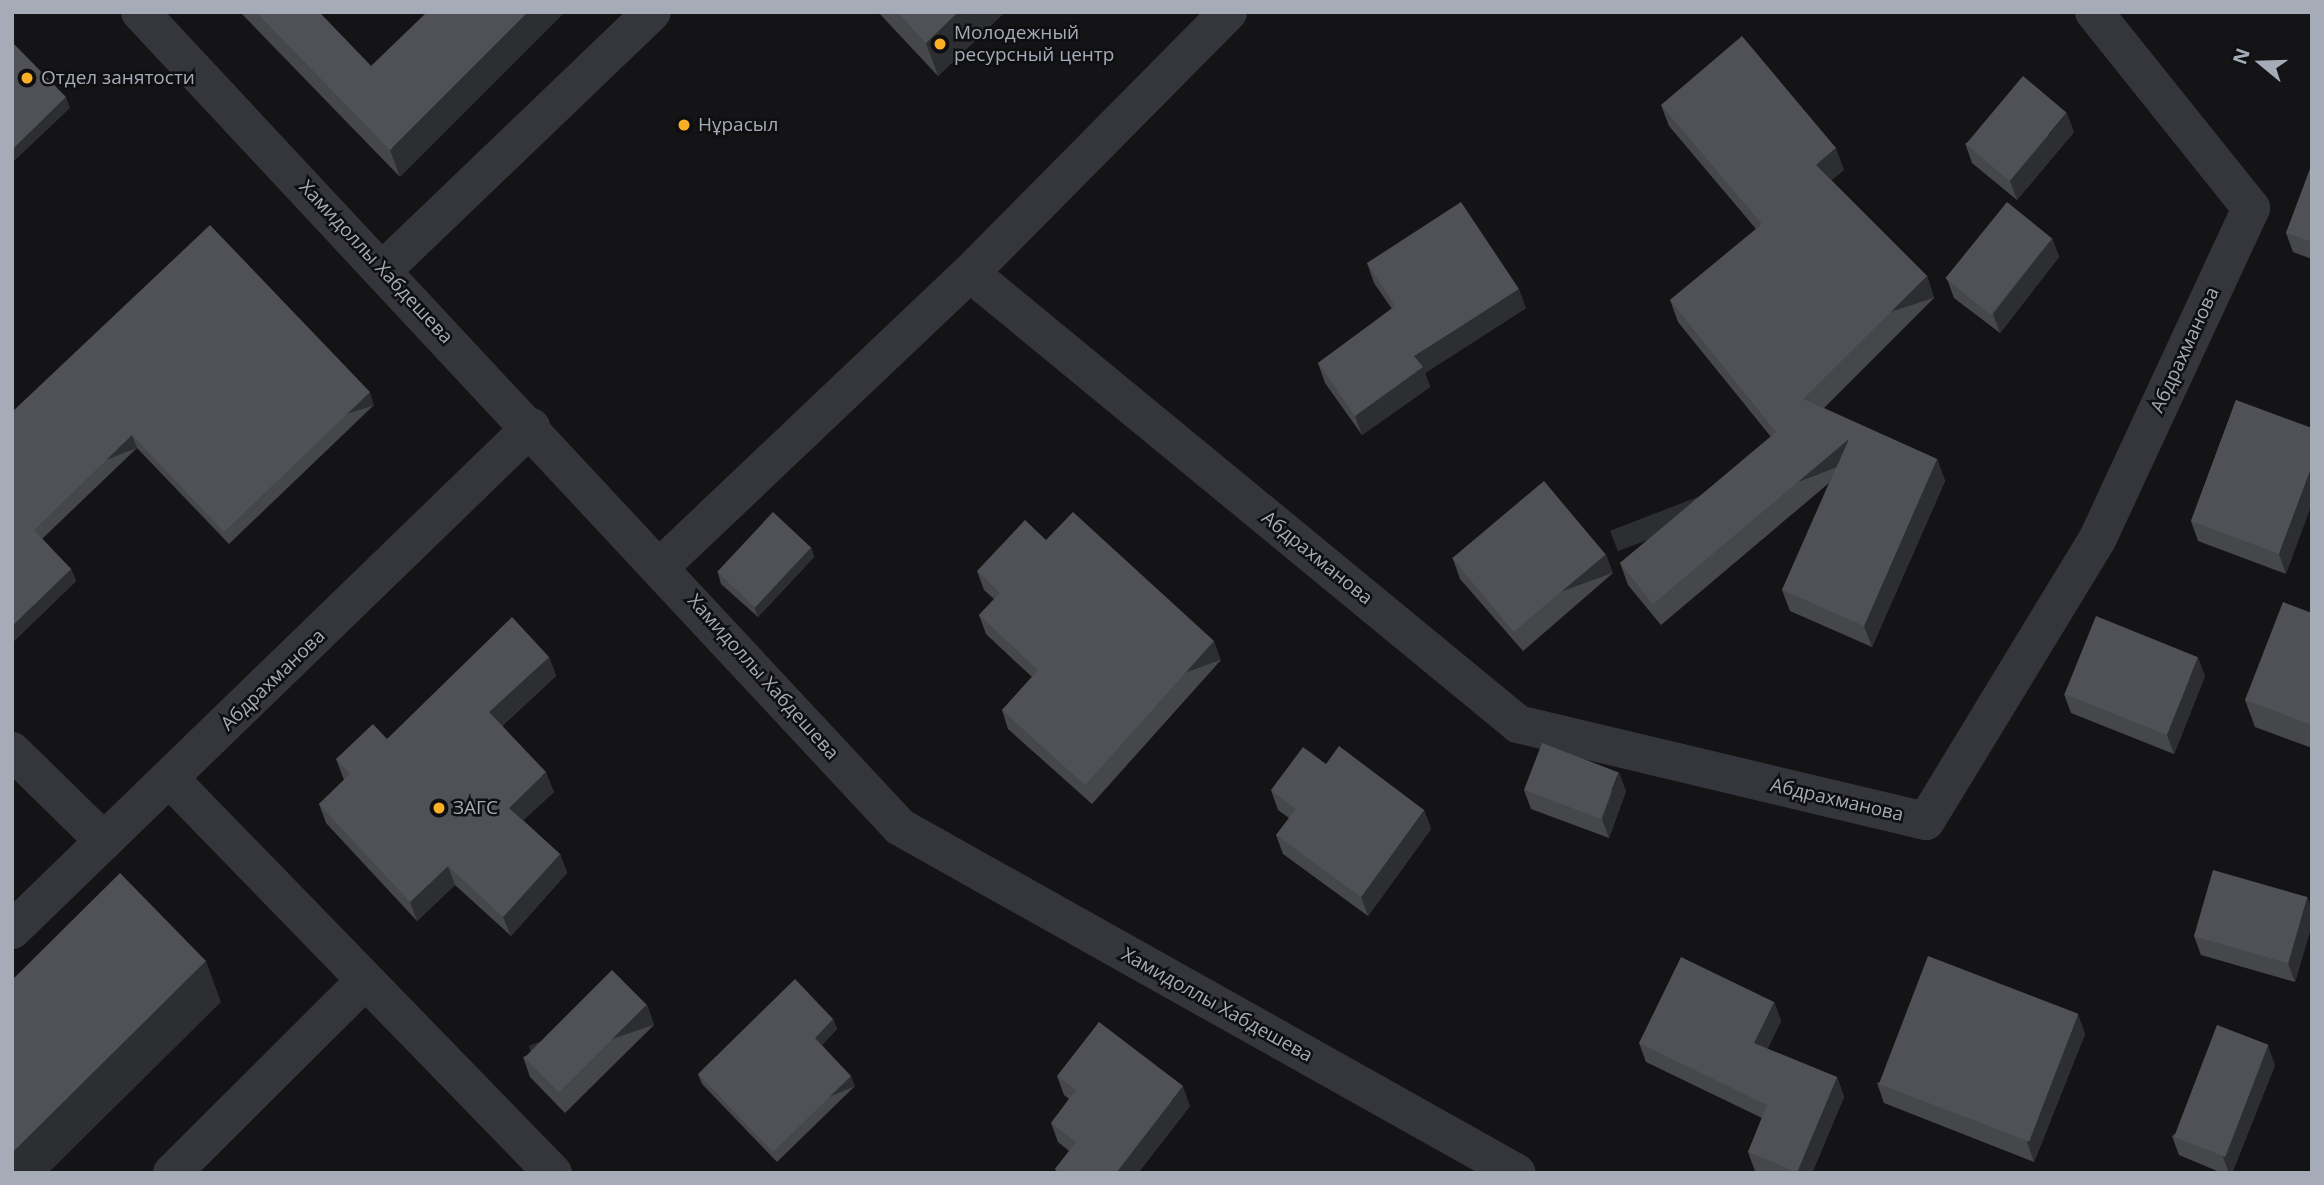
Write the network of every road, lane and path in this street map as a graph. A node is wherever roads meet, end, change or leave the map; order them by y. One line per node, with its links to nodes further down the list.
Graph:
1 (140, 12): 5 (street, Хамидоллы Хабдешева)
2 (652, 12): 5 (street)
3 (1228, 12): 6 (street)
4 (2094, 12): 6 (street, Абдрахманова)
5 (384, 269): 7 (street, Хамидоллы Хабдешева)
6 (970, 273): 8 (street)
7 (531, 427): 8 (street, Хамидоллы Хабдешева); 10 (street, Абдрахманова)
8 (661, 566): 16 (street, Хамидоллы Хабдешева)
9 (12, 751): 11 (street)
10 (171, 780): 11 (street, Абдрахманова); 13 (street)
11 (104, 841): 12 (street, Абдрахманова)
12 (12, 930)
13 (365, 981): 14 (street); 15 (street)
14 (172, 1173)
15 (553, 1173)
16 (1517, 1173)

